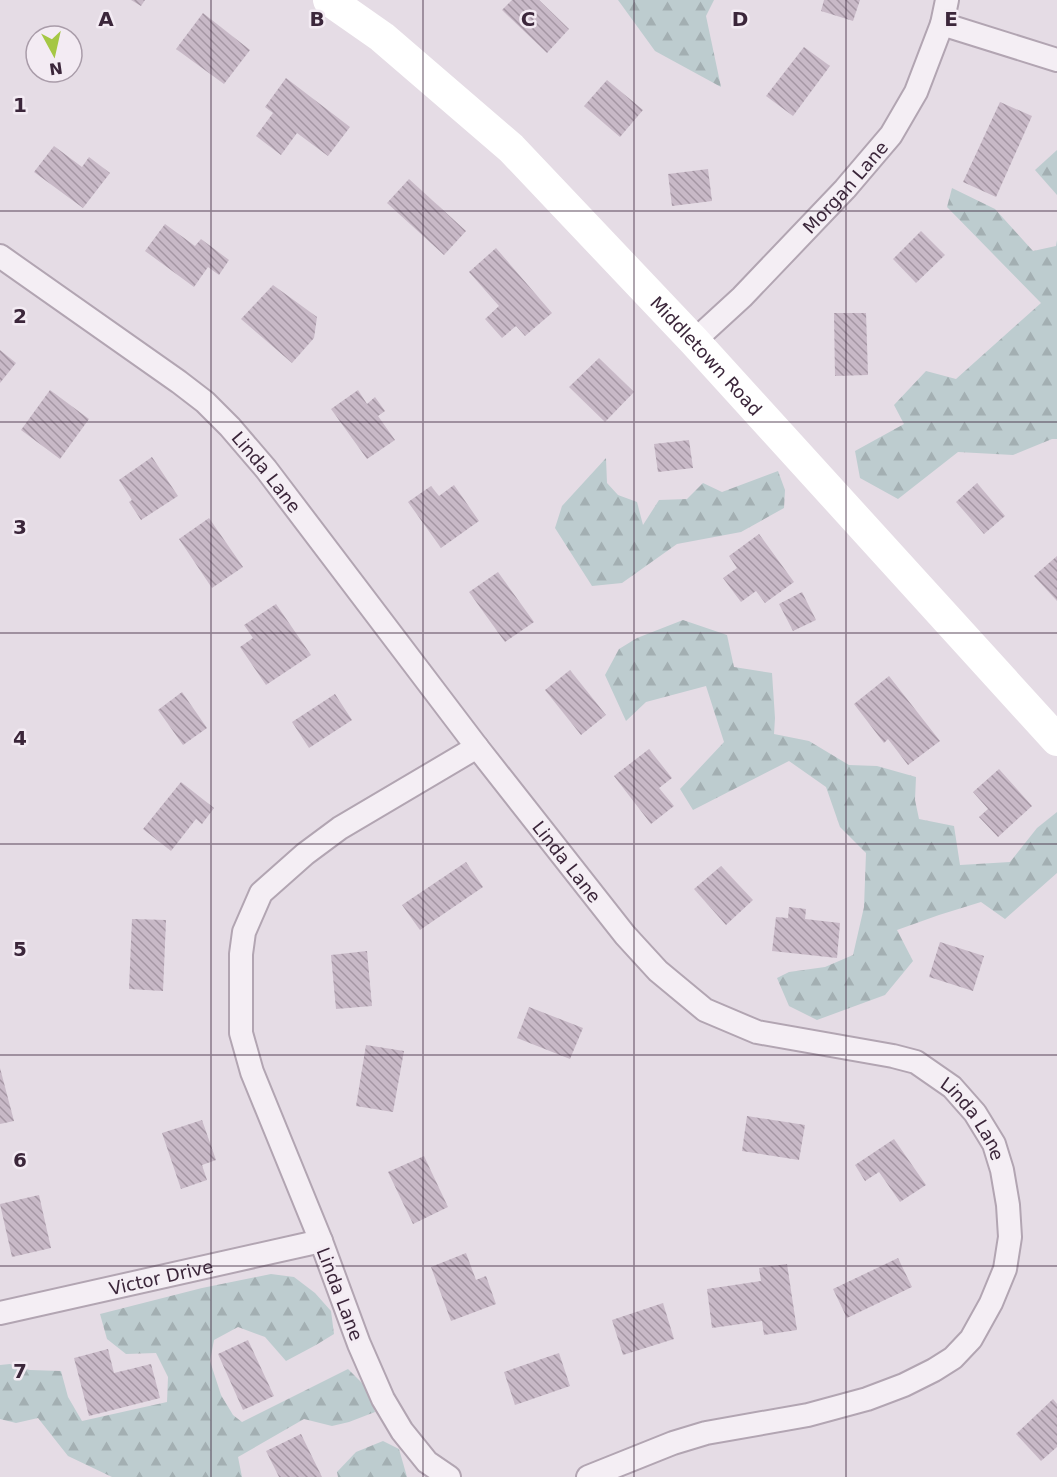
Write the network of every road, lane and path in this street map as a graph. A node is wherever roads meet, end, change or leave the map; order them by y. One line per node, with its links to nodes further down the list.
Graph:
1 (329, 0): 6 (street, Middletown Road)
2 (948, 0): 3 (street, Morgan Lane)
3 (942, 24): 4 (street); 6 (street, Morgan Lane)
4 (1057, 60)
5 (0, 256): 8 (street, Linda Lane)
6 (694, 341): 7 (street, Middletown Road)
7 (1057, 740)
8 (477, 747): 9 (street, Linda Lane); 12 (street, Linda Lane)
9 (321, 1241): 10 (street, Victor Drive); 11 (street, Linda Lane)
10 (0, 1313)
11 (449, 1477)
12 (588, 1477)

